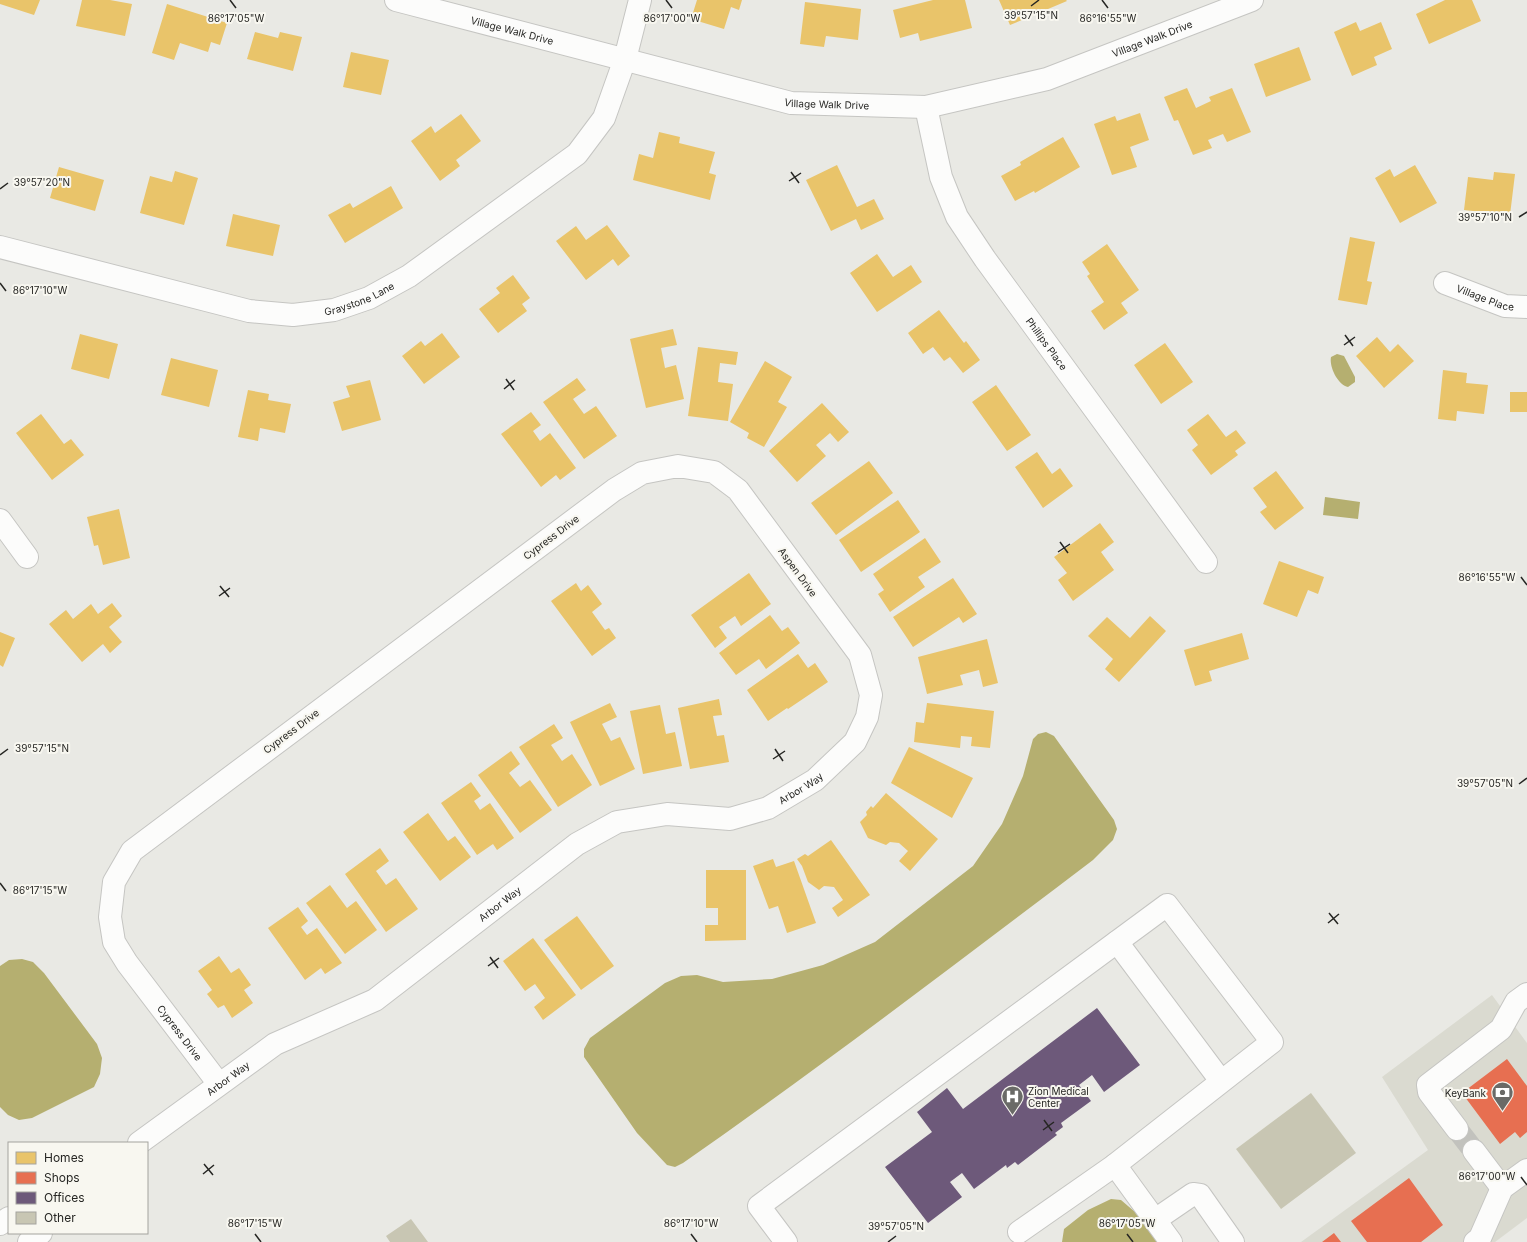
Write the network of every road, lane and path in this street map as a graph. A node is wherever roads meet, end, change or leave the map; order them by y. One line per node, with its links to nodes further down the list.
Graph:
1 (396, 0): 4 (street, Village Walk Drive)
2 (640, 0): 4 (street, Graystone Lane)
3 (1252, 0): 5 (street, Village Walk Drive)
4 (625, 59): 5 (street, Village Walk Drive); 6 (street, Graystone Lane)
5 (926, 107): 12 (street, Phillips Place)
6 (0, 247)
7 (1445, 283): 8 (street, Village Place)
8 (1527, 307)
9 (678, 466): 13 (street, Aspen Drive); 17 (street, Cypress Drive)
10 (0, 520): 11 (street)
11 (27, 557)
12 (1206, 562)
13 (867, 717): 17 (street, Arbor Way)
14 (1117, 942): 16 (street); 16 (street); 28 (street)
15 (1523, 1005): 18 (street)
16 (1222, 1081): 21 (street)
17 (219, 1084): 19 (street, Arbor Way)
18 (1457, 1129)
19 (140, 1142)
20 (1474, 1151): 23 (street)
21 (1115, 1165): 24 (street); 26 (street)
22 (1527, 1170): 23 (street)
23 (1502, 1188): 31 (street)
24 (1155, 1220): 29 (street); 30 (street)
25 (40, 1234): 27 (street)
26 (1017, 1239)
27 (28, 1242)
28 (786, 1242)
29 (1171, 1242)
30 (1233, 1242)
31 (1475, 1242)

